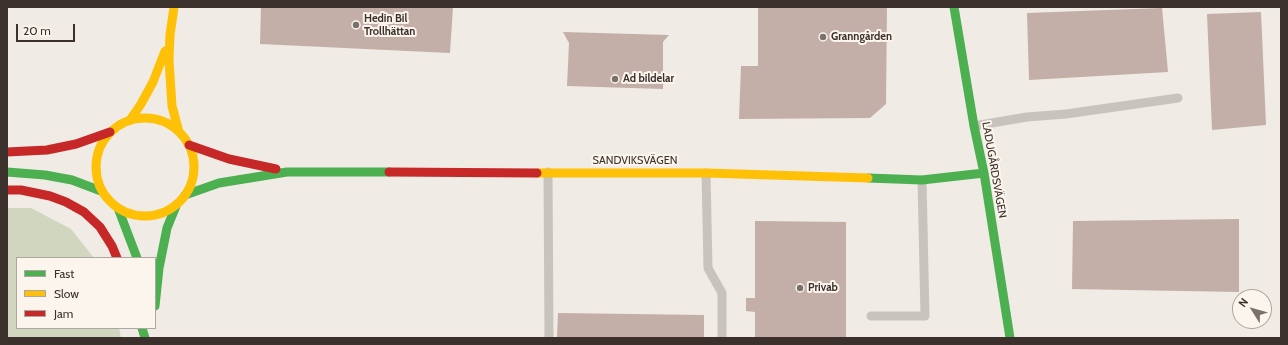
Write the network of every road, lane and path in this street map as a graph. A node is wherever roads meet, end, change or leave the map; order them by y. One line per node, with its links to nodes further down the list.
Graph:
1 (174, 7): 3 (main road)
2 (954, 7): 6 (main road, LADUGÅRDSVÄGEN)
3 (170, 35): 5 (main road); 8 (main road)
4 (1178, 98): 6 (lane)
5 (130, 120): 7 (main road); 8 (main road)
6 (974, 126): 15 (main road, LADUGÅRDSVÄGEN)
7 (110, 132): 10 (main road); 18 (main road)
8 (179, 132): 9 (main road)
9 (189, 145): 12 (main road, SANDVIKSVÄGEN); 19 (main road)
10 (7, 152)
11 (7, 172): 18 (main road)
12 (287, 172): 13 (main road, SANDVIKSVÄGEN); 19 (main road, SANDVIKSVÄGEN)
13 (548, 172): 14 (main road, SANDVIKSVÄGEN); 28 (lane)
14 (706, 173): 16 (main road, SANDVIKSVÄGEN); 29 (lane)
15 (984, 174): 16 (main road, SANDVIKSVÄGEN); 30 (main road, LADUGÅRDSVÄGEN)
16 (922, 180): 25 (lane)
17 (7, 190): 22 (main road)
18 (101, 191): 21 (main road)
19 (185, 195): 20 (main road)
20 (176, 206): 21 (main road); 24 (main road)
21 (118, 208): 23 (main road)
22 (117, 257)
23 (137, 257)
24 (156, 296)
25 (871, 316)
26 (143, 329): 27 (main road)
27 (151, 336)
28 (549, 338)
29 (722, 338)
30 (1010, 338)

